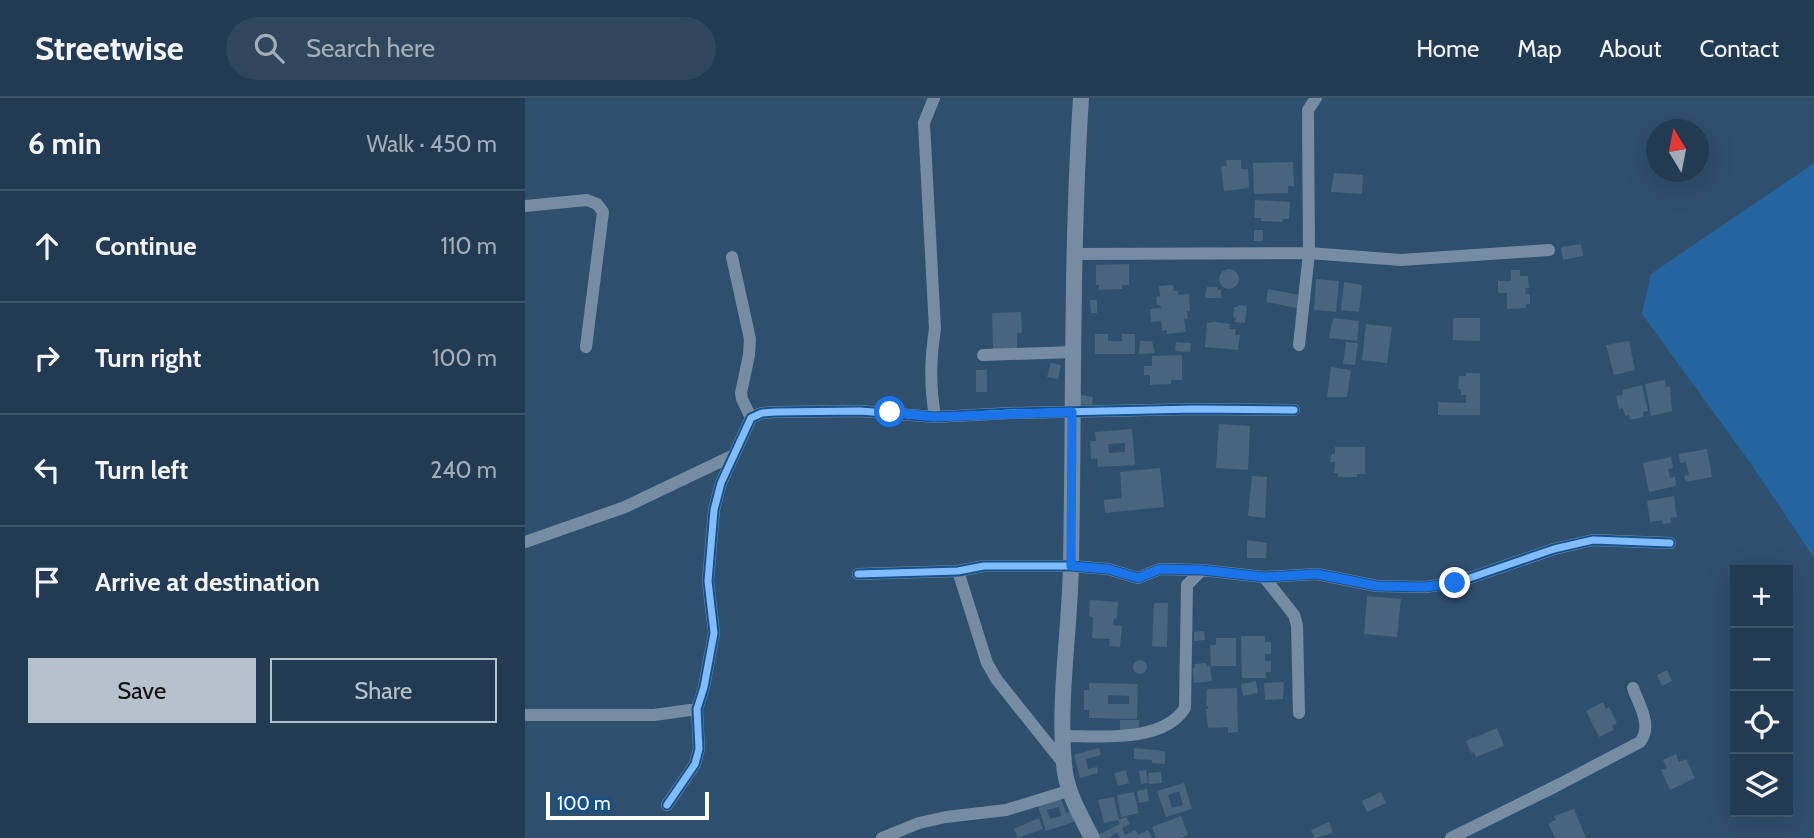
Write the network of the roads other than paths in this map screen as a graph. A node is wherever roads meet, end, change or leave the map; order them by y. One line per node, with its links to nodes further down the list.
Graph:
1 (934, 98): 15 (street)
2 (1081, 98): 7 (street)
3 (1316, 98): 6 (street)
4 (525, 206): 10 (street)
5 (1549, 250): 6 (street)
6 (1309, 253): 7 (street); 9 (street)
7 (1073, 254): 11 (street)
8 (732, 257): 16 (street)
9 (1299, 345)
10 (586, 347)
11 (1073, 352): 12 (street); 14 (street)
12 (983, 355)
13 (1294, 410): 14 (street)
14 (1072, 412): 15 (street); 20 (street)
15 (935, 417): 16 (street)
16 (751, 418): 17 (street)
17 (734, 455): 18 (street); 26 (street)
18 (525, 542)
19 (1670, 543): 24 (street)
20 (1071, 566): 21 (street); 22 (street); 29 (street)
21 (1202, 570): 24 (street); 29 (street)
22 (958, 571): 23 (street); 30 (street)
23 (858, 574)
24 (1264, 577): 27 (street)
25 (1633, 688): 35 (street)
26 (697, 709): 28 (street); 32 (street)
27 (1299, 713)
28 (525, 715)
29 (1064, 736): 30 (street)
30 (1064, 764): 31 (street)
31 (1069, 791): 33 (street); 34 (street)
32 (667, 805)
33 (883, 838)
34 (1092, 838)
35 (1451, 838)

